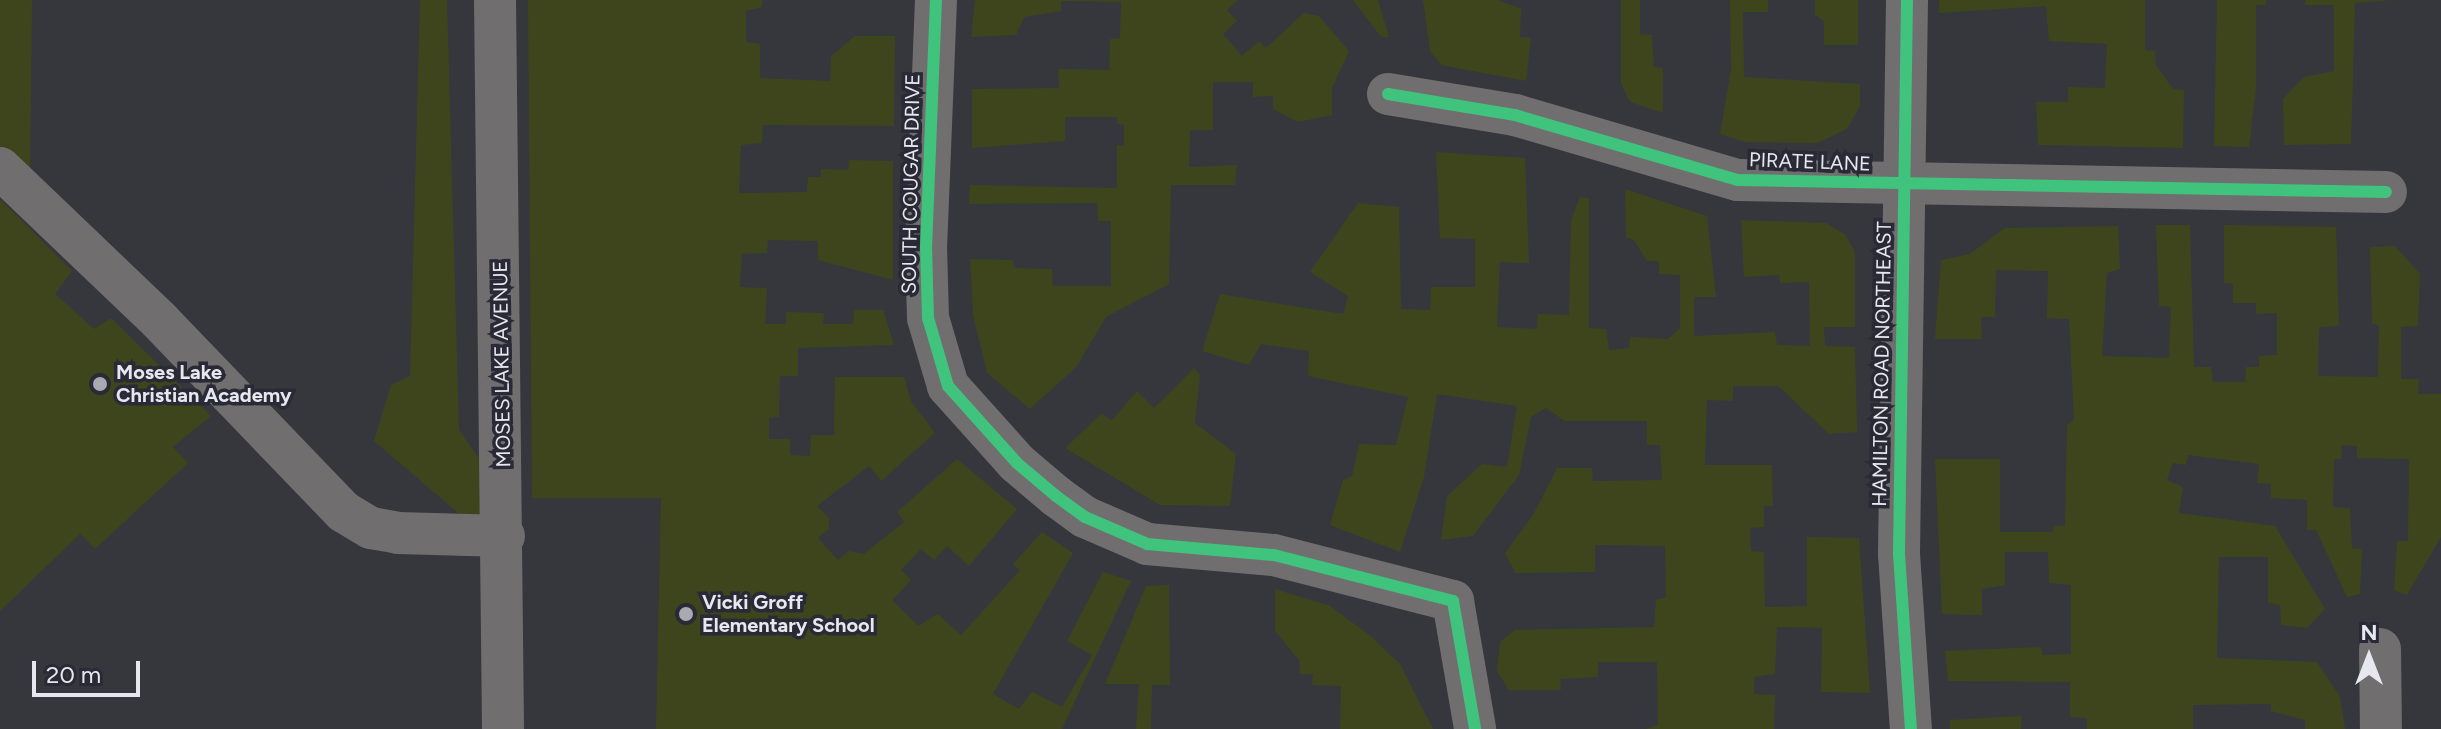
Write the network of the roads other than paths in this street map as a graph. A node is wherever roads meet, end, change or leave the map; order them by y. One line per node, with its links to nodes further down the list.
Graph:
1 (495, 0): 8 (street, MOSES LAKE AVENUE)
2 (936, 0): 11 (street, SOUTH COUGAR DRIVE)
3 (1907, 0): 6 (street, HAMILTON ROAD NORTHEAST)
4 (1388, 94): 6 (street, PIRATE LANE)
5 (0, 168): 8 (street)
6 (1906, 186): 7 (street, PIRATE LANE); 12 (street, HAMILTON ROAD NORTHEAST)
7 (2386, 192)
8 (504, 536): 10 (street, MOSES LAKE AVENUE)
9 (2380, 649): 13 (street)
10 (503, 729)
11 (1475, 729)
12 (1911, 729)
13 (2381, 729)

